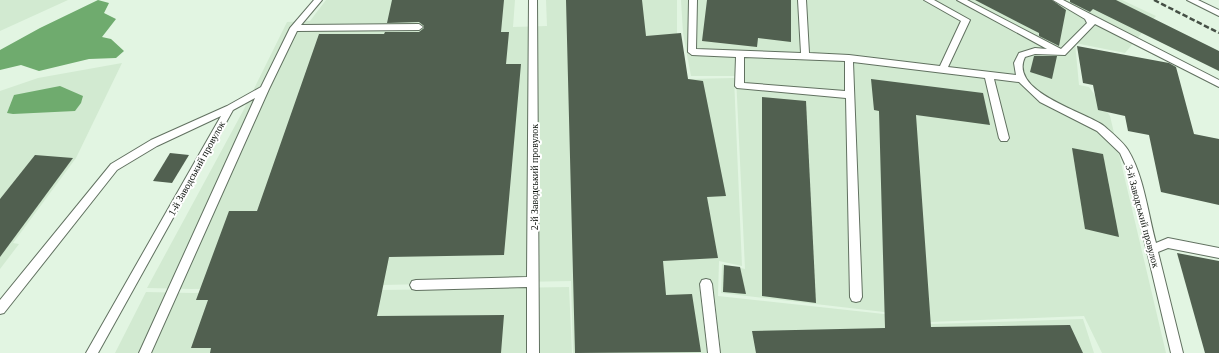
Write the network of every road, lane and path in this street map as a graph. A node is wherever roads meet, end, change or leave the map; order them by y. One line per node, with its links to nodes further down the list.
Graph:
1 (318, 0): 12 (lane)
2 (533, 0): 27 (lane, 2-й Заводський провулок)
3 (693, 0): 13 (lane)
4 (802, 0): 15 (lane)
5 (928, 0): 17 (lane)
6 (961, 0): 14 (lane)
7 (1057, 0): 10 (lane)
8 (1191, 0): 9 (lane)
9 (1219, 13)
10 (1088, 17): 14 (lane); 20 (lane)
11 (419, 27): 12 (lane)
12 (294, 28): 21 (lane)
13 (740, 53): 15 (lane); 22 (lane)
14 (1062, 53): 19 (lane)
15 (806, 56): 16 (lane)
16 (849, 58): 17 (lane); 22 (lane)
17 (942, 70): 18 (lane)
18 (989, 76): 19 (lane); 24 (lane)
19 (1021, 80): 25 (lane, 3-й Заводський провулок)
20 (1219, 84)
21 (264, 89): 23 (lane); 33 (lane)
22 (850, 95): 30 (lane)
23 (230, 108): 31 (lane); 32 (lane, 1-й Заводський провулок)
24 (1004, 138)
25 (1152, 249): 26 (lane); 36 (lane, 3-й Заводський провулок)
26 (1219, 253)
27 (534, 282): 29 (lane); 34 (lane, 2-й Заводський провулок)
28 (706, 284): 35 (lane)
29 (416, 285)
30 (856, 298)
31 (0, 309)
32 (92, 353)
33 (145, 353)
34 (533, 353)
35 (714, 353)
36 (1177, 353)

